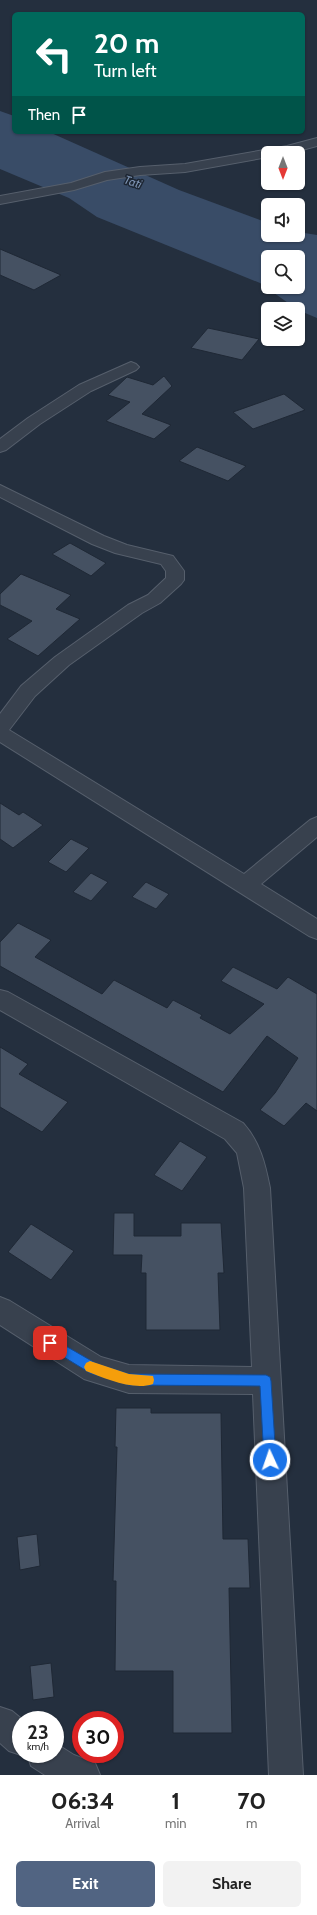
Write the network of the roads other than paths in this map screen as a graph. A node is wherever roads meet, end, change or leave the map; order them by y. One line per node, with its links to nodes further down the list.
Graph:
1 (317, 142): 2 (street)
2 (302, 146)
3 (261, 154): 4 (street)
4 (0, 200)
5 (131, 367): 6 (street)
6 (0, 447)
7 (0, 490): 8 (street)
8 (0, 728)
9 (0, 733): 11 (street)
10 (317, 825): 11 (street)
11 (245, 885): 12 (street)
12 (317, 930)
13 (0, 999): 15 (street)
14 (0, 1310): 15 (street)
15 (266, 1381): 20 (street)
16 (0, 1723): 17 (street)
17 (12, 1732)
18 (55, 1763): 19 (street)
19 (83, 1775)
20 (286, 1775)

